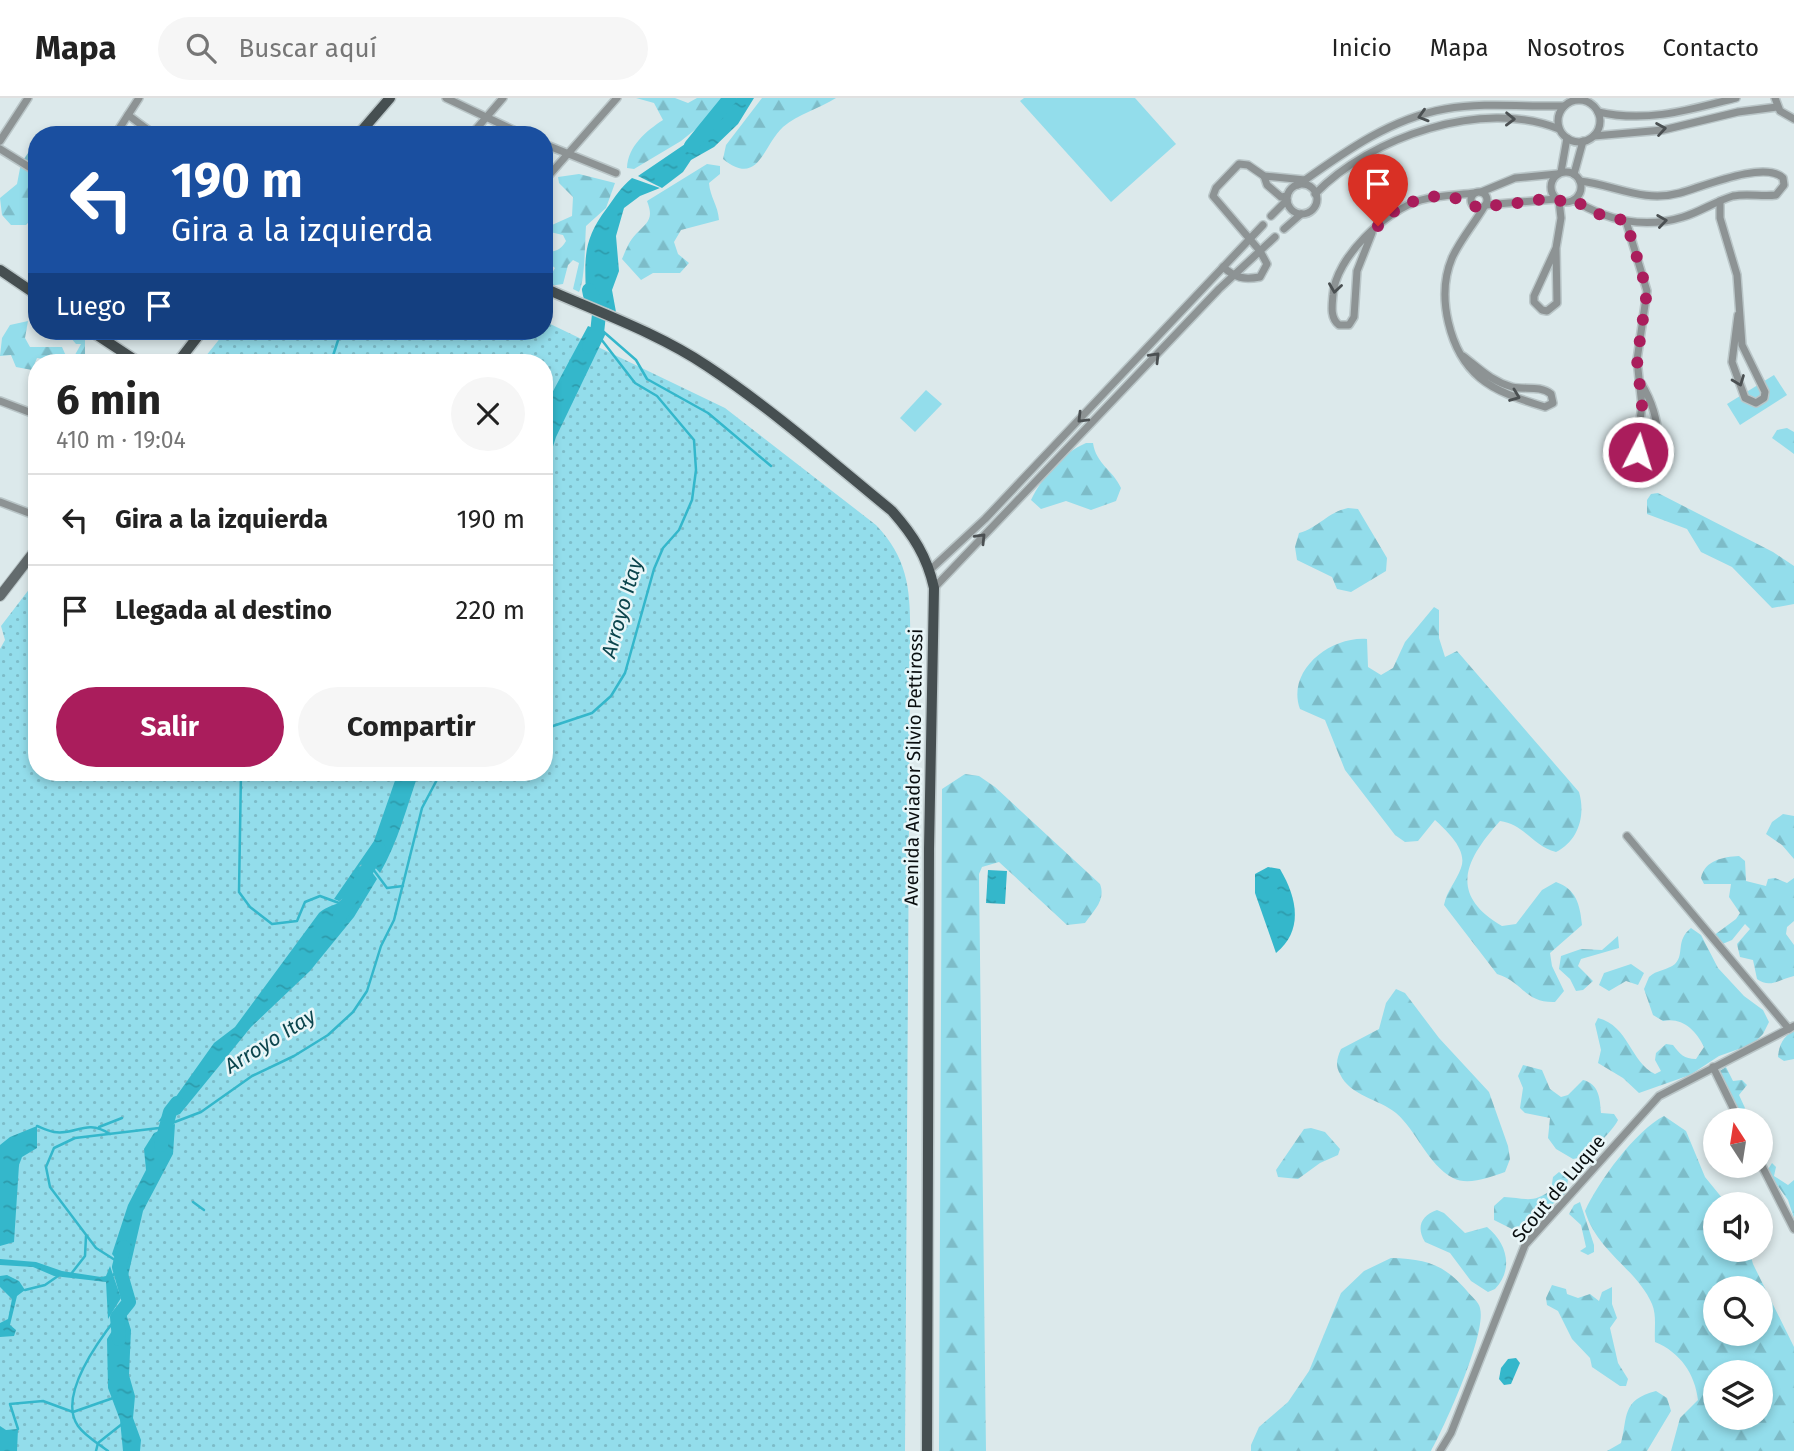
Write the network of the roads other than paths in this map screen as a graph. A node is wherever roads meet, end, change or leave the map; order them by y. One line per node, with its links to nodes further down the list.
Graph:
1 (28, 98): 25 (street)
2 (139, 98): 14 (street)
3 (390, 98): 19 (main road)
4 (446, 98): 15 (street)
5 (503, 98): 15 (street)
6 (617, 98): 29 (street)
7 (1736, 98): 13 (street)
8 (1775, 98): 12 (street)
9 (1575, 99): 10 (street); 11 (street)
10 (1592, 101): 13 (street)
11 (1564, 106): 22 (street); 36 (street, one-way to 36)
12 (1777, 107): 16 (street); 23 (street, one-way to 12)
13 (1598, 112): 23 (street)
14 (128, 115): 17 (street); 18 (street)
15 (485, 118): 20 (street); 21 (street)
16 (1794, 119)
17 (121, 126)
18 (143, 126)
19 (366, 126)
20 (478, 126)
21 (503, 126)
22 (1559, 129): 24 (street); 38 (street, one-way to 22)
23 (1594, 136): 26 (street)
24 (1567, 138): 26 (street); 33 (street)
25 (0, 141)
26 (1583, 141): 35 (street)
27 (553, 148): 29 (street)
28 (0, 149): 30 (street)
29 (569, 155): 31 (street); 32 (street)
30 (28, 166)
31 (553, 172)
32 (616, 173)
33 (1559, 173): 35 (street); 37 (street); 41 (street)
34 (1264, 176): 36 (street); 40 (street); 59 (street)
35 (1577, 177): 42 (street); 43 (street)
36 (1302, 183): 38 (street); 40 (street)
37 (1478, 192): 39 (street); 44 (street); 45 (street)
38 (1315, 194): 47 (street)
39 (1448, 196): 44 (street); 56 (street)
40 (1287, 198): 47 (street); 48 (street)
41 (1557, 200): 42 (street); 45 (street); 49 (street)
42 (1572, 201): 49 (street); 51 (street)
43 (1720, 201): 46 (street); 50 (street)
44 (1473, 205): 45 (street); 52 (street)
45 (1485, 206): 52 (street)
46 (1707, 208): 50 (street); 53 (street, one-way to 46)
47 (1300, 214): 55 (street)
48 (1271, 216)
49 (1561, 218): 60 (street)
50 (1720, 218): 67 (street)
51 (1626, 221): 53 (street); 58 (street)
52 (1475, 222): 72 (street)
53 (1640, 222): 58 (street)
54 (1263, 225): 59 (street)
55 (1284, 229)
56 (1371, 233): 56 (street, one-way to 56)
57 (1275, 237): 61 (street)
58 (1633, 239): 75 (street)
59 (1249, 240): 61 (street); 62 (street)
60 (1556, 248): 60 (street)
61 (1260, 251): 64 (street); 64 (street)
62 (1223, 267): 64 (street); 73 (street)
63 (0, 270): 65 (main road)
64 (1233, 276): 74 (street, one-way to 64)
65 (28, 289)
66 (553, 292): 81 (main road, Avenida Aviador Silvio Pettirossi)
67 (1738, 315): 67 (street, one-way to 67)
68 (105, 340): 70 (main road)
69 (195, 340): 71 (main road)
70 (126, 354)
71 (184, 354)
72 (1463, 356): 72 (street, one-way to 72)
73 (1127, 371): 74 (street); 81 (street, one-way to 81)
74 (1135, 378): 82 (street, one-way to 74)
75 (1641, 383): 75 (street)
76 (0, 401): 77 (street)
77 (28, 412)
78 (0, 502): 79 (street)
79 (28, 513)
80 (28, 560): 83 (street)
81 (930, 570): 82 (main road, Avenida Aviador Silvio Pettirossi)
82 (934, 588): 90 (main road, Avenida Aviador Silvio Pettirossi)
83 (0, 596)
84 (1627, 836): 85 (street)
85 (1792, 1028): 86 (street, Scout de Luque)
86 (1713, 1067): 87 (street); 91 (street, Scout de Luque)
87 (1733, 1108)
88 (1768, 1178): 89 (street)
89 (1794, 1229)
90 (927, 1451)
91 (1440, 1451)

